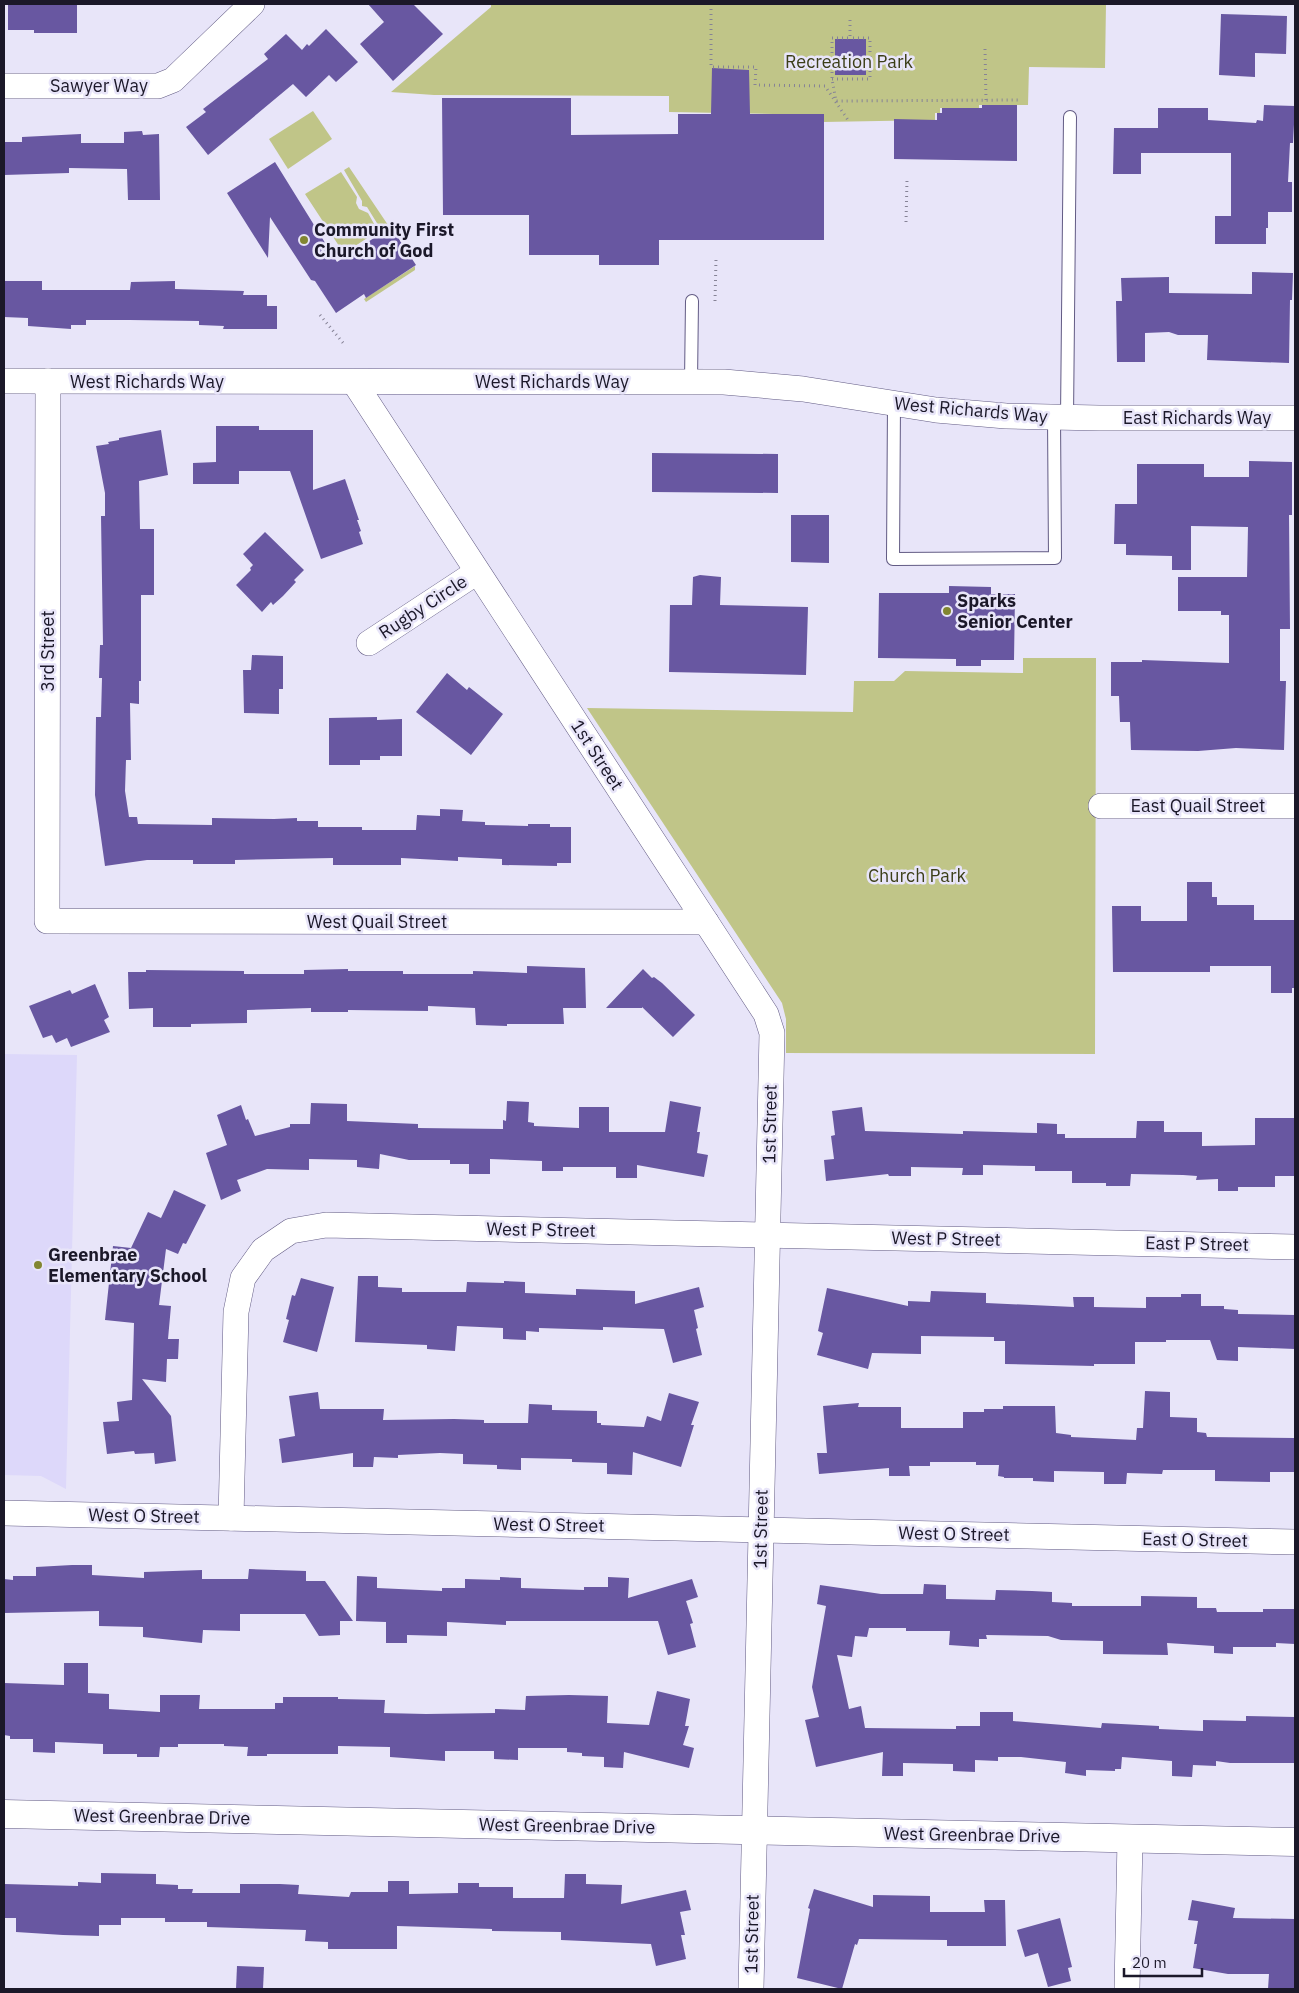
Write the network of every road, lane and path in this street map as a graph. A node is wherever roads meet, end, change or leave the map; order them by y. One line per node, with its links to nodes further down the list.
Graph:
1 (252, 4): 7 (street, Sawyer Way)
2 (711, 4): 10 (path)
3 (850, 20): 4 (path)
4 (850, 38): 6 (path); 6 (path)
5 (985, 49): 8 (path)
6 (832, 79): 10 (path)
7 (4, 86)
8 (986, 100): 9 (path); 10 (path)
9 (1019, 100)
10 (836, 101): 12 (path)
11 (1070, 117): 25 (lane)
12 (848, 120)
13 (906, 180): 14 (path)
14 (906, 222)
15 (716, 259): 17 (path)
16 (692, 301): 23 (lane)
17 (715, 301)
18 (320, 315): 19 (path)
19 (344, 344)
20 (4, 381): 21 (street, West Richards Way)
21 (48, 382): 22 (street, West Richards Way); 32 (street, 3rd Street)
22 (354, 382): 23 (street, West Richards Way); 28 (street, 1st Street)
23 (691, 382): 24 (street, West Richards Way)
24 (894, 403): 25 (street, West Richards Way); 25 (lane)
25 (1060, 417): 26 (street, West Richards Way)
26 (1099, 418): 27 (street, East Richards Way)
27 (1295, 418)
28 (478, 572): 29 (street, Rugby Circle); 33 (street, 1st Street)
29 (369, 643)
30 (1101, 806): 31 (street, East Quail Street)
31 (1295, 806)
32 (47, 921): 33 (street, West Quail Street)
33 (706, 922): 34 (street, 1st Street)
34 (768, 1235): 35 (street, West P Street); 38 (street, West P Street); 39 (street, 1st Street)
35 (1100, 1242): 36 (street, East P Street)
36 (1295, 1247)
37 (4, 1513): 38 (street, West O Street)
38 (231, 1518): 39 (street, West O Street)
39 (761, 1530): 40 (street, West O Street); 43 (street, 1st Street)
40 (1094, 1538): 41 (street, East O Street)
41 (1295, 1542)
42 (4, 1814): 43 (street, West Greenbrae Drive)
43 (755, 1830): 44 (street, West Greenbrae Drive); 46 (street, 1st Street)
44 (1130, 1839): 45 (street, West Greenbrae Drive); 47 (street)
45 (1295, 1842)
46 (751, 1989)
47 (1127, 1989)

